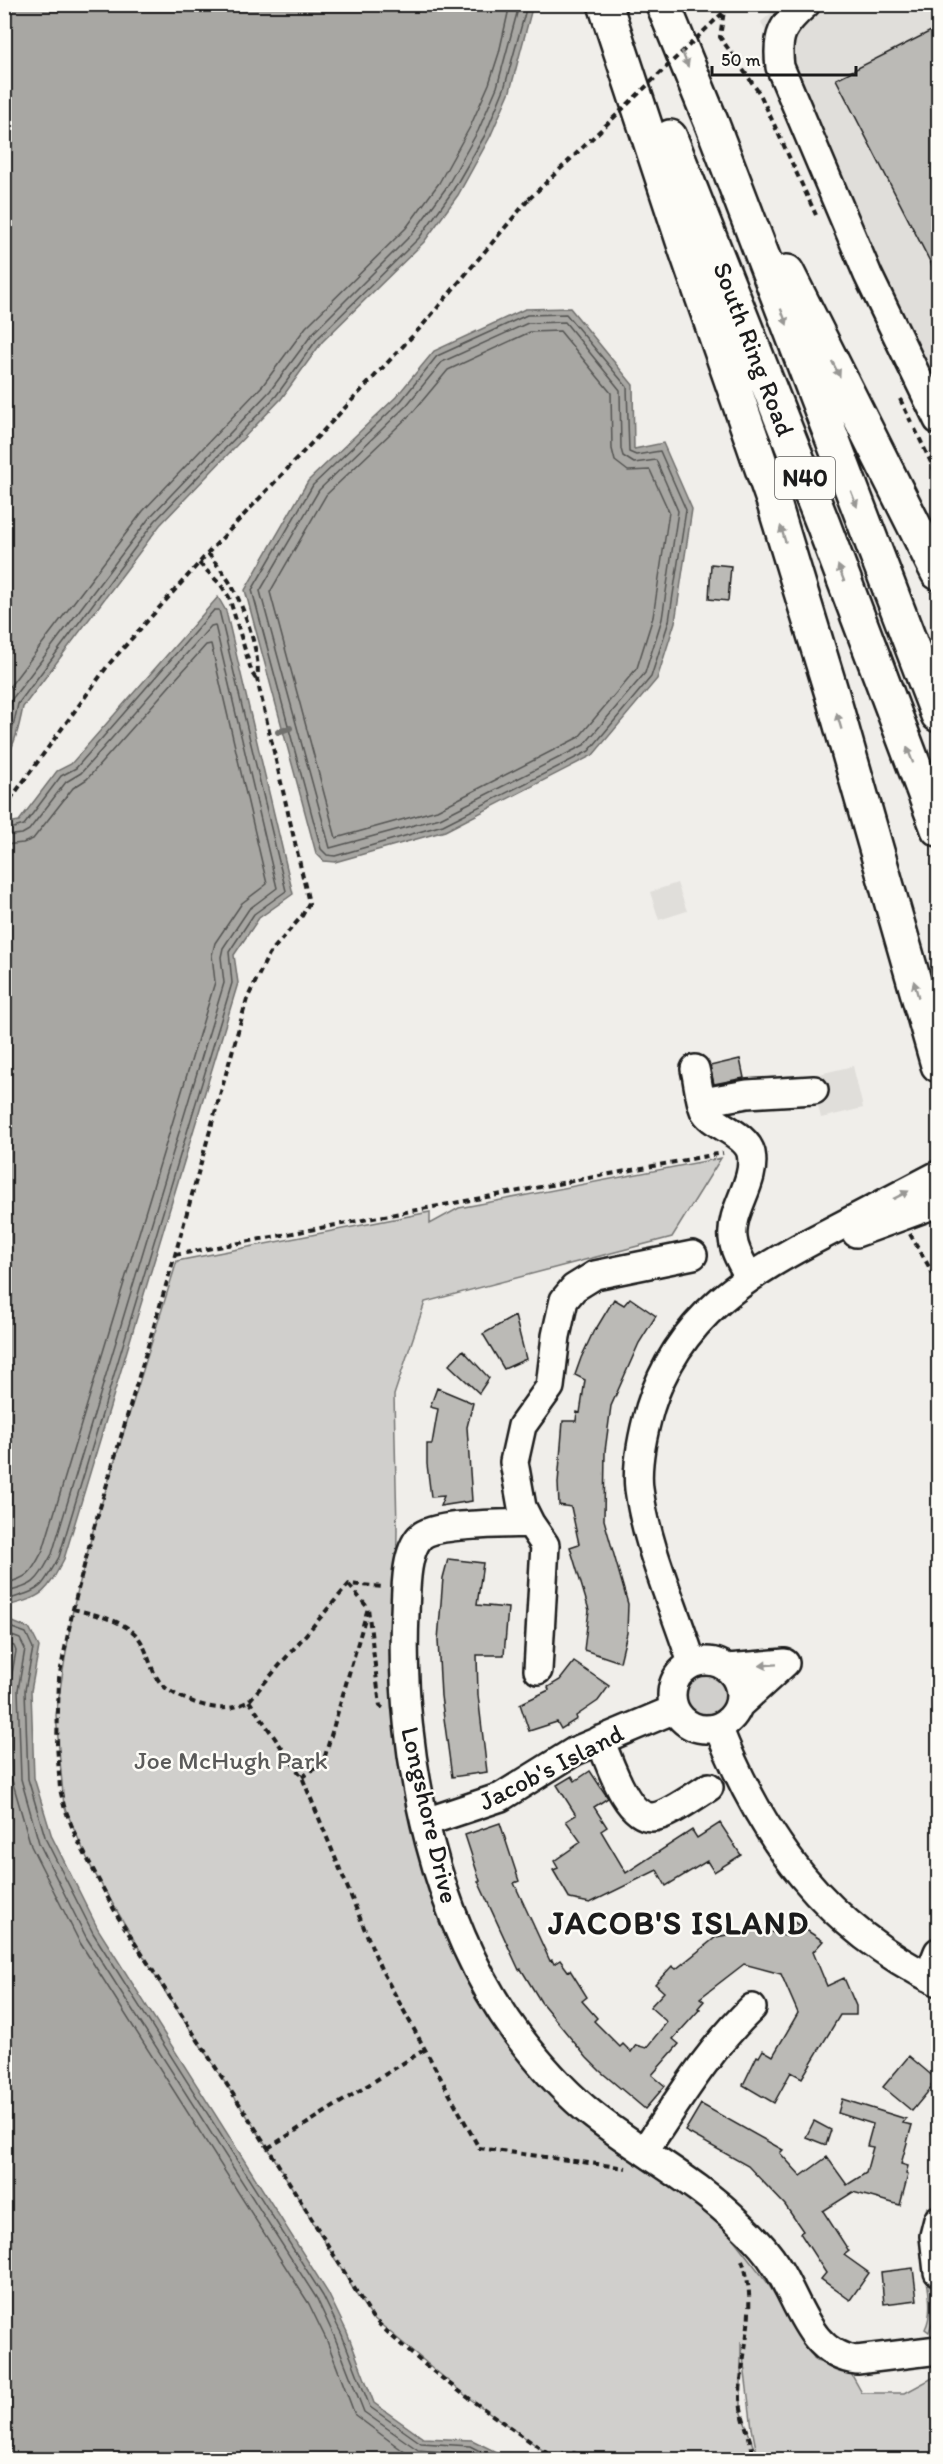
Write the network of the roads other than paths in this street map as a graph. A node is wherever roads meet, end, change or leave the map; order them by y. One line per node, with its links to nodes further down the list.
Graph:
1 (605, 4): 8 (highway)
2 (618, 4): 6 (highway, South Ring Road / N40)
3 (663, 4): 5 (highway, South Ring Road / N40, one-way to 5)
4 (806, 4): 7 (street)
5 (712, 124): 9 (highway, one-way to 9); 10 (highway, South Ring Road / N40, one-way to 10)
6 (667, 129): 8 (highway); 11 (highway, South Ring Road / N40, one-way to 6)
7 (939, 420)
8 (773, 500): 12 (highway, one-way to 8)
9 (939, 573)
10 (939, 715)
11 (939, 829)
12 (939, 1065)
13 (695, 1069): 15 (street)
14 (814, 1090): 15 (street)
15 (703, 1102): 20 (street)
16 (939, 1175): 19 (street, one-way to 16)
17 (939, 1203): 19 (street)
18 (693, 1255): 21 (street)
19 (775, 1260): 20 (street)
20 (749, 1277): 22 (street)
21 (530, 1523): 24 (street); 30 (street, Longshore Drive)
22 (692, 1663): 23 (street); 26 (street)
23 (728, 1668): 25 (street); 25 (street, one-way to 23)
24 (538, 1670)
25 (739, 1705): 27 (street)
26 (675, 1708): 27 (street); 28 (street, Jacob's Island)
27 (718, 1727): 32 (street)
28 (600, 1740): 29 (street); 30 (street, Jacob's Island)
29 (709, 1787)
30 (426, 1822): 34 (street, Longshore Drive)
31 (939, 1952): 32 (street)
32 (933, 1979)
33 (752, 2008): 34 (street)
34 (639, 2159): 37 (street, Longshore Drive)
35 (939, 2220): 36 (street)
36 (939, 2272)
37 (939, 2350)

